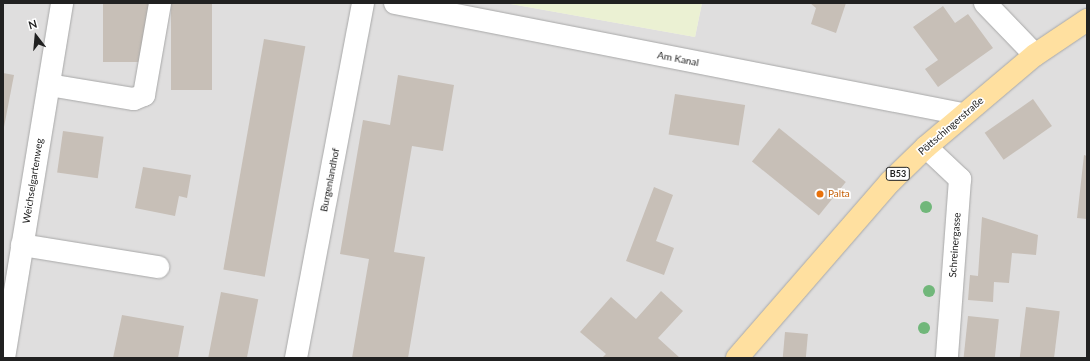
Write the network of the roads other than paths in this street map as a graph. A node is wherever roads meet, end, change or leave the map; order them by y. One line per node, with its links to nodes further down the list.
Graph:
1 (62, 3): 8 (street, Weichselgartenweg)
2 (160, 3): 8 (street)
3 (363, 3): 14 (street, Burgenlandhof)
4 (395, 3): 9 (street, Am Kanal)
5 (985, 3): 7 (street)
6 (1087, 20): 7 (main road, Pöttschingerstraße / B53)
7 (1036, 55): 9 (main road, Pöttschingerstraße / B53)
8 (49, 85): 11 (street, Weichselgartenweg)
9 (962, 114): 10 (main road, Pöttschingerstraße / B53)
10 (926, 147): 15 (main road, Pöttschingerstraße / B53); 16 (street, Schreinergasse)
11 (22, 245): 12 (street); 13 (street, Weichselgartenweg)
12 (158, 267)
13 (4, 358)
14 (296, 358)
15 (737, 358)
16 (947, 358)

